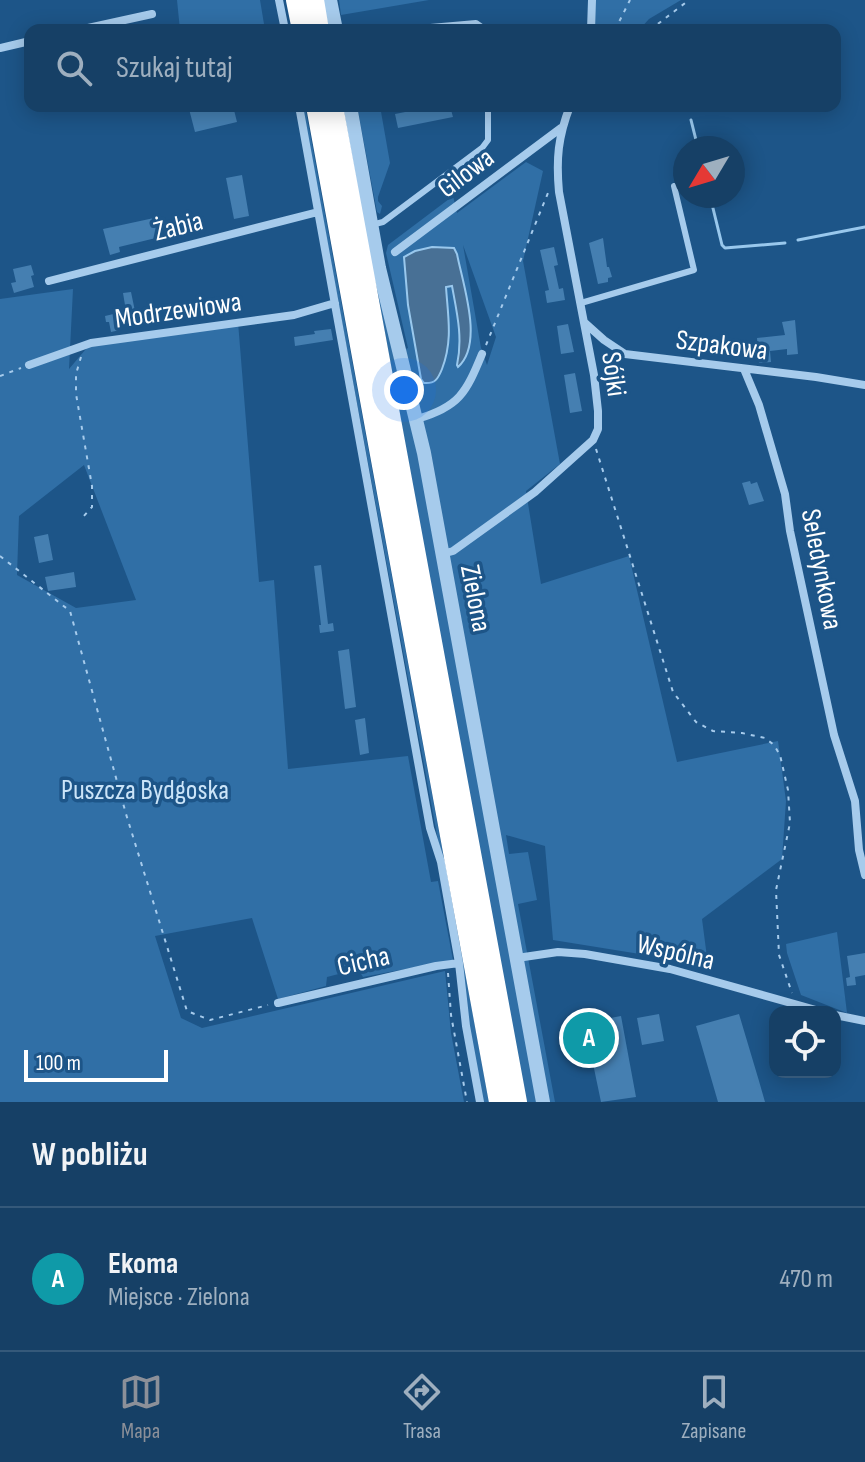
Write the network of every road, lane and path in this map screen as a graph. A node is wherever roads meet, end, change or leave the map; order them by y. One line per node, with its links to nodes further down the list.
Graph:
1 (279, 0): 10 (street)
2 (296, 0): 11 (highway)
3 (314, 0): 12 (highway)
4 (330, 0): 13 (street)
5 (592, 0): 14 (street)
6 (630, 0): 15 (path)
7 (689, 0): 16 (path)
8 (152, 14): 9 (street)
9 (106, 24)
10 (284, 24)
11 (301, 24)
12 (318, 24)
13 (335, 24)
14 (591, 24)
15 (618, 24)
16 (658, 24)
17 (24, 42): 18 (street)
18 (0, 48)
19 (300, 112): 28 (street)
20 (317, 112): 57 (highway)
21 (334, 112): 58 (highway)
22 (351, 112): 29 (street, Zielona)
23 (488, 112): 29 (lane)
24 (568, 112): 25 (street, Sójki)
25 (562, 128): 26 (street, Sójki); 30 (street, Gilowa)
26 (557, 171): 33 (street, Sójki); 36 (path)
27 (679, 208): 33 (lane)
28 (318, 212): 31 (street, Żabia); 32 (street)
29 (371, 225): 41 (street, Zielona)
30 (395, 252)
31 (49, 281)
32 (335, 303): 35 (street, Modrzewiowa); 48 (street)
33 (581, 303): 34 (street, Sójki)
34 (585, 323): 38 (street, Szpakowa); 42 (street, Sójki)
35 (97, 342): 37 (street, Modrzewiowa); 43 (path)
36 (482, 354): 41 (street)
37 (29, 365): 39 (path)
38 (744, 369): 40 (street, Szpakowa); 46 (street, Seledynkowa)
39 (0, 376)
40 (865, 385)
41 (417, 419): 44 (street, Zielona)
42 (593, 440): 44 (street); 51 (path)
43 (82, 518)
44 (442, 554): 47 (street, Zielona)
45 (0, 556): 50 (path)
46 (865, 875)
47 (517, 958): 51 (street, Wspólna); 59 (street, Zielona)
48 (459, 963): 49 (street, Cicha); 56 (street)
49 (447, 965): 50 (street, Cicha); 55 (path)
50 (278, 1003)
51 (797, 1005): 52 (street, Wspólna)
52 (801, 1006)
53 (841, 1016): 54 (street)
54 (865, 1021)
55 (467, 1102)
56 (480, 1102)
57 (499, 1102)
58 (517, 1102)
59 (543, 1102)

